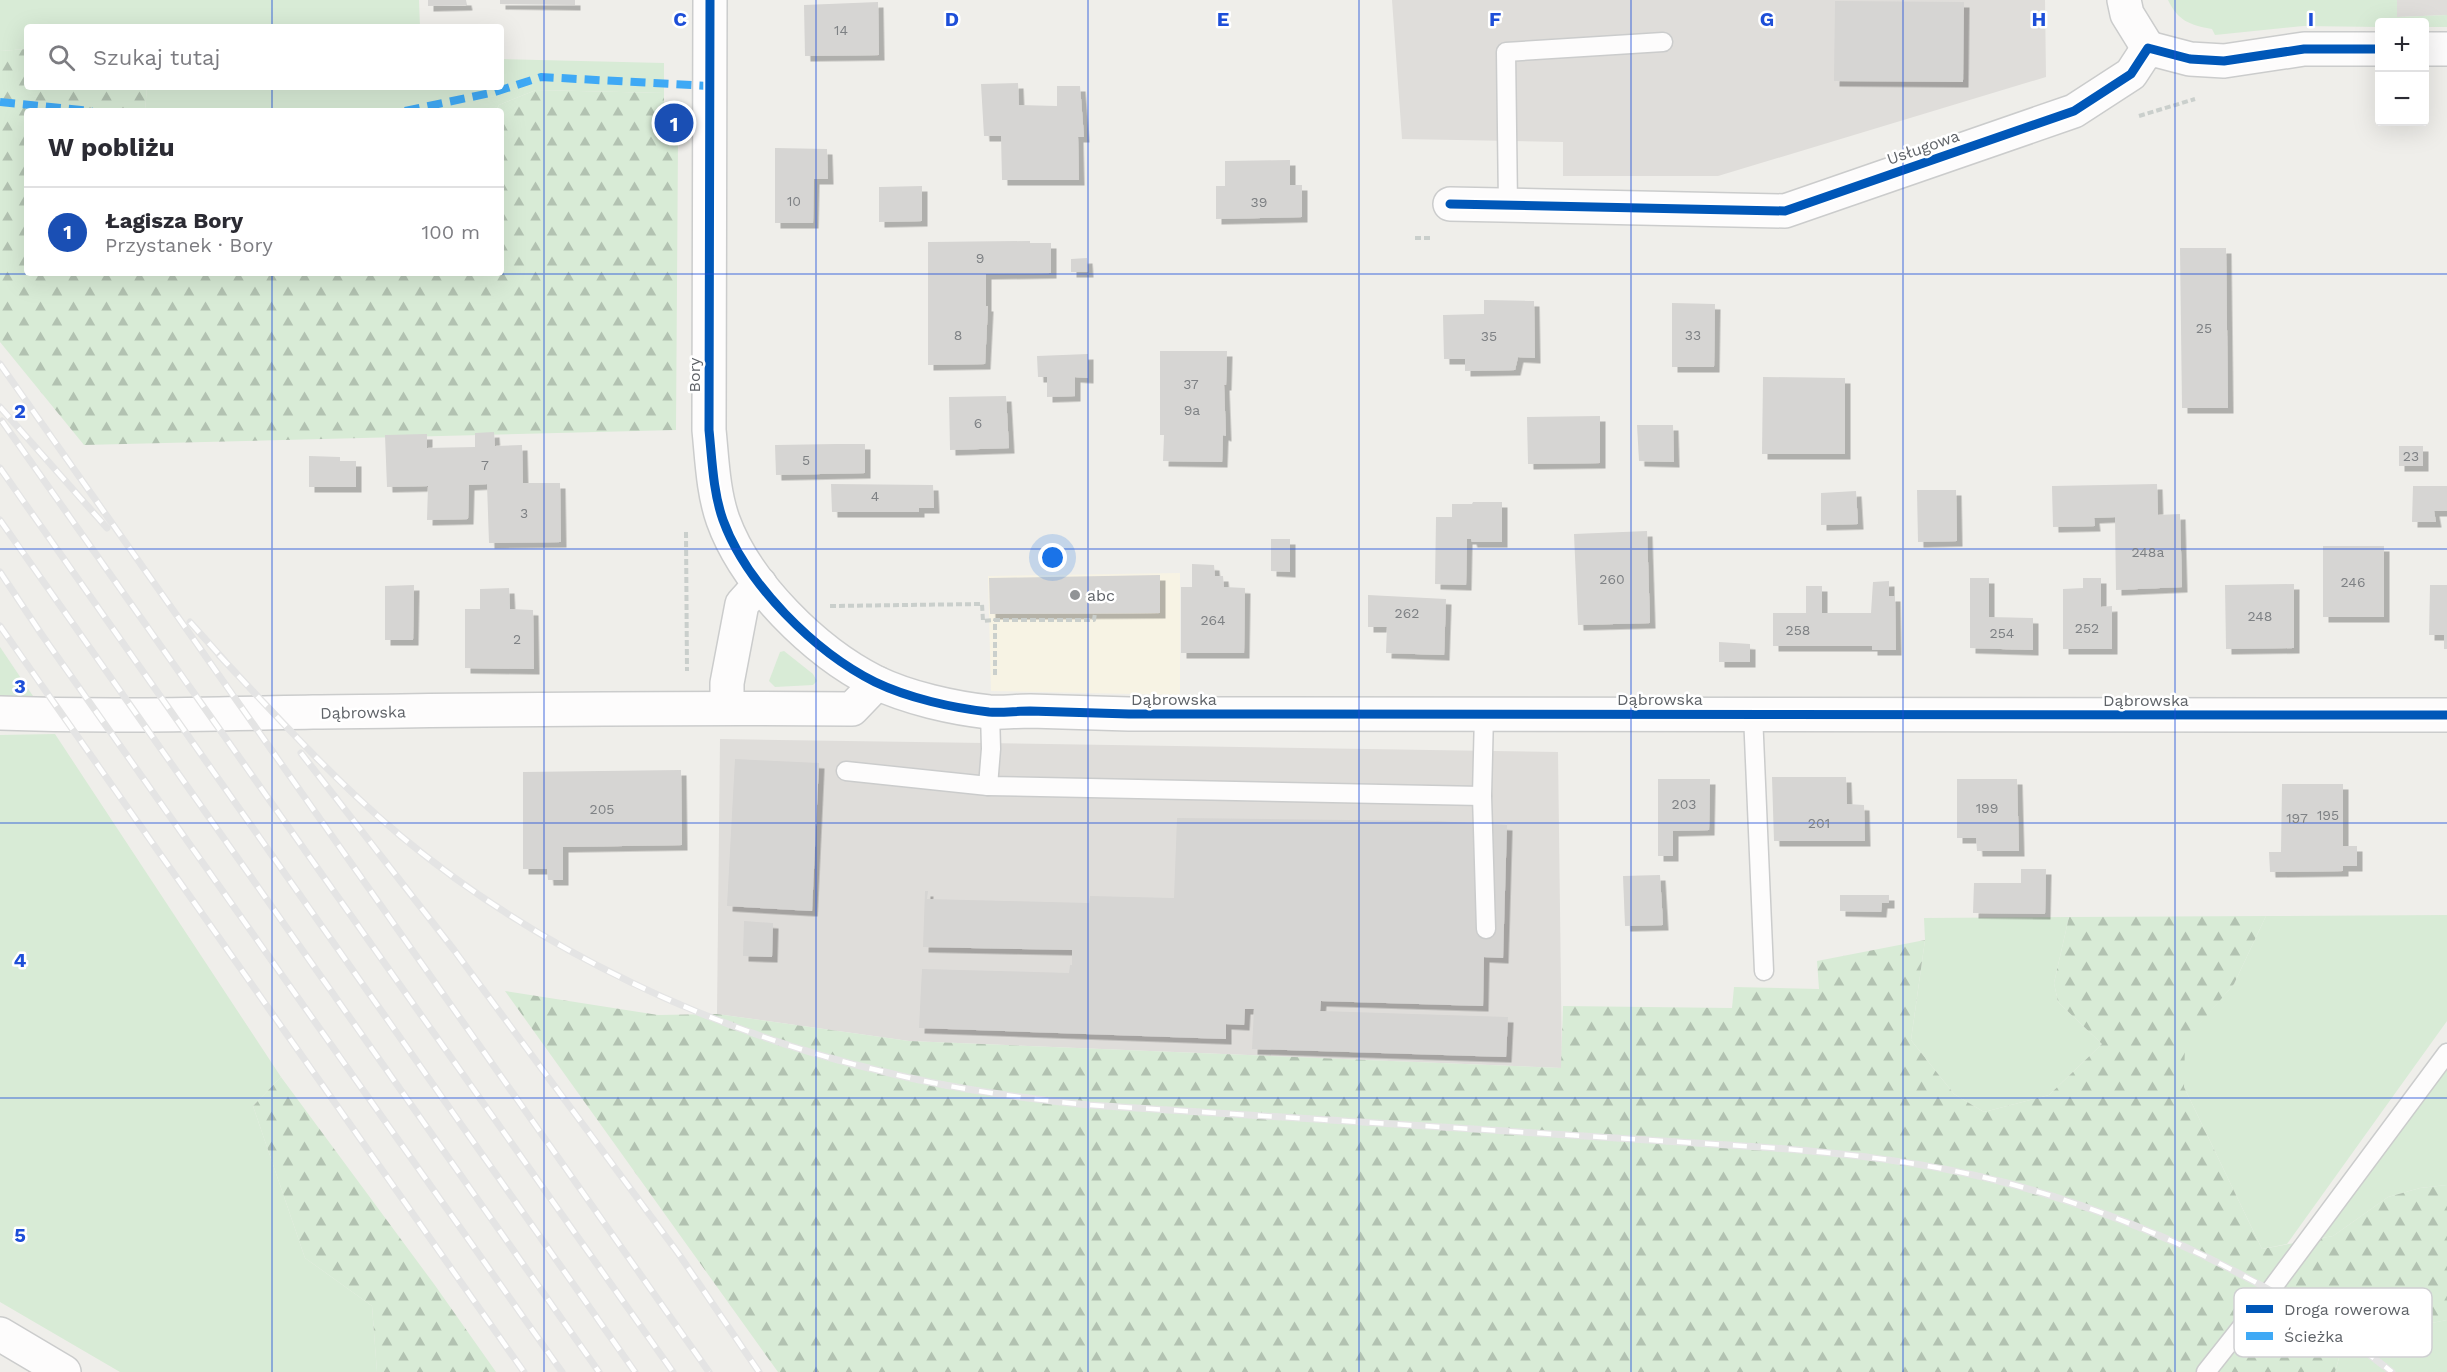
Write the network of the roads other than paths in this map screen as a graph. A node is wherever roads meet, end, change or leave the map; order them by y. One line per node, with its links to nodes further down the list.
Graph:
1 (710, 0): 10 (street, Bory)
2 (2124, 0): 4 (street)
3 (1663, 42): 9 (lane)
4 (2148, 48): 5 (street); 9 (street, Usługowa)
5 (2375, 49)
6 (2429, 49): 7 (street)
7 (2447, 49)
8 (1450, 204): 9 (street, Usługowa)
9 (1508, 205)
10 (760, 584): 11 (street, Bory); 12 (street)
11 (877, 683): 12 (street, Dąbrowska); 13 (street, Dąbrowska)
12 (727, 708): 14 (street, Dąbrowska)
13 (990, 712): 15 (street, Dąbrowska); 19 (lane)
14 (0, 713)
15 (1484, 714): 16 (street, Dąbrowska); 20 (lane)
16 (1753, 714): 17 (street, Dąbrowska); 22 (lane)
17 (2447, 715)
18 (846, 771): 19 (lane)
19 (988, 786): 20 (lane)
20 (1482, 796): 21 (lane)
21 (1486, 929)
22 (1764, 971)
23 (2447, 1053): 24 (lane)
24 (2272, 1288)
25 (0, 1334): 27 (street)
26 (2234, 1337): 28 (lane)
27 (64, 1372)
28 (2206, 1372)

